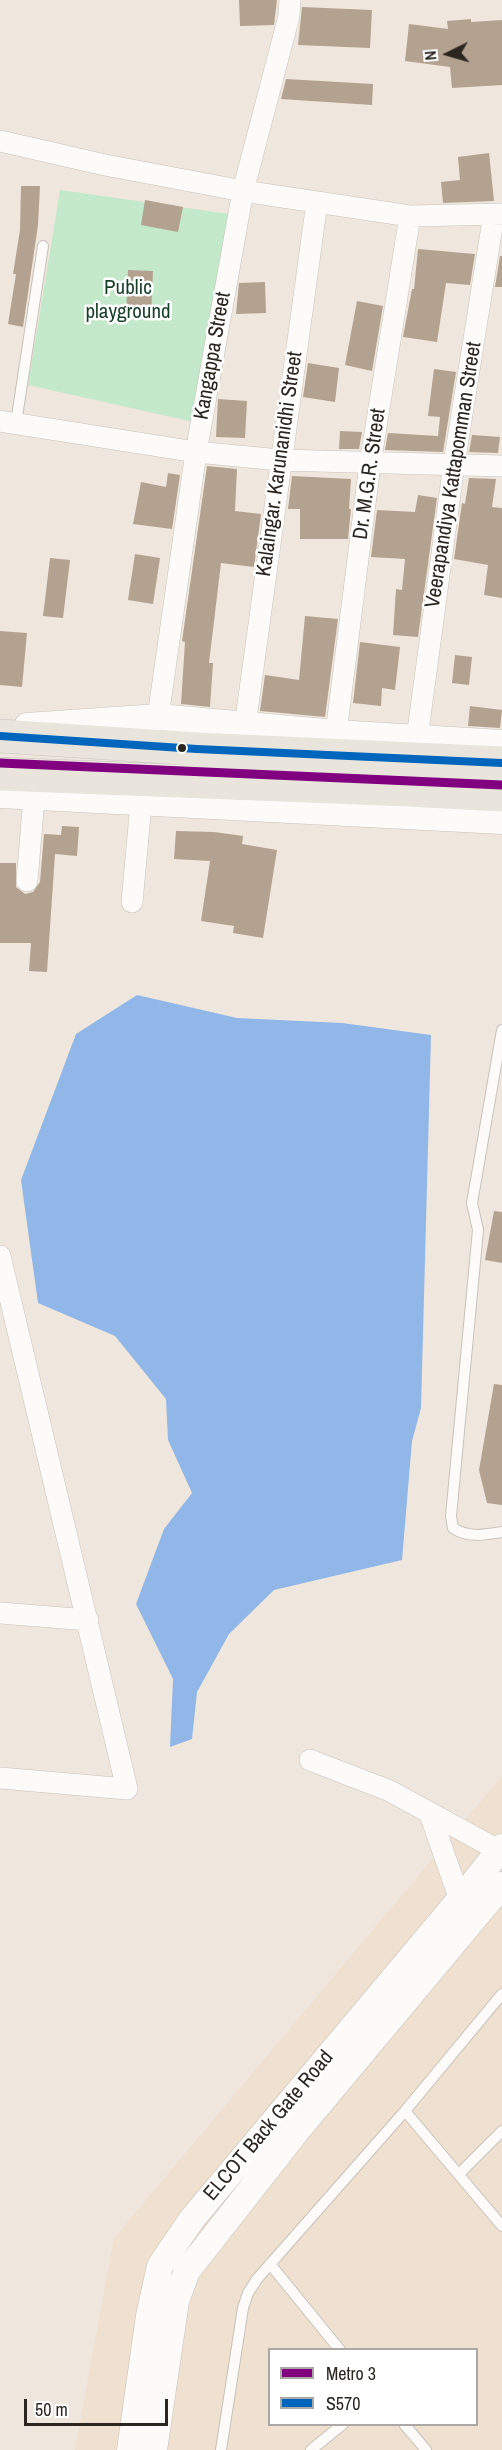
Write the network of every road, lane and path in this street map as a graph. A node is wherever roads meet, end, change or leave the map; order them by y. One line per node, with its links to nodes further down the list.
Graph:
1 (290, 0): 3 (street, Kangappa Street)
2 (0, 141): 3 (street)
3 (243, 191): 4 (street); 9 (street, Kangappa Street)
4 (317, 202): 6 (street); 10 (street, Kalaingar. Karunanidhi Street)
5 (498, 214): 6 (street); 12 (street, Veerapandiya Kattapomman Street)
6 (410, 216): 11 (street, Dr. M.G.R. Street)
7 (43, 246): 8 (lane)
8 (8, 422): 9 (street)
9 (196, 452): 10 (street); 14 (street, Kangappa Street)
10 (280, 460): 11 (street); 15 (street, Kalaingar. Karunanidhi Street)
11 (370, 464): 12 (street); 17 (street, Dr. M.G.R. Street)
12 (454, 464): 13 (street); 20 (street, Veerapandiya Kattapomman Street)
13 (502, 466)
14 (158, 717): 15 (street); 16 (street)
15 (245, 726): 17 (street)
16 (0, 728)
17 (336, 733): 20 (street)
18 (0, 736): 20 (main road)
19 (502, 743): 20 (street)
20 (415, 747): 21 (main road)
21 (502, 763)
22 (0, 774): 26 (main road)
23 (0, 795): 25 (street)
24 (502, 795): 26 (main road)
25 (34, 797): 27 (street); 29 (street)
26 (372, 801): 27 (street); 28 (street)
27 (141, 804): 30 (street)
28 (502, 820)
29 (27, 881)
30 (132, 902)
31 (502, 1030): 34 (lane)
32 (0, 1256): 33 (street)
33 (9, 1326): 36 (street)
34 (502, 1532)
35 (0, 1613): 36 (street)
36 (88, 1620): 38 (street)
37 (310, 1760): 39 (street)
38 (0, 1778)
39 (430, 1814): 40 (street); 42 (street)
40 (500, 1848): 42 (street, ELCOT Back Gate Road)
41 (502, 1885): 50 (street, ELCOT Back Gate Road)
42 (459, 1900): 50 (street, ELCOT Back Gate Road)
43 (502, 1994): 44 (lane)
44 (405, 2111): 46 (lane); 48 (lane)
45 (502, 2131): 46 (lane)
46 (459, 2174): 47 (lane)
47 (502, 2226)
48 (270, 2264): 49 (lane); 55 (lane)
49 (339, 2348)
50 (156, 2359): 53 (street, ELCOT Back Gate Road); 54 (street, ELCOT Back Gate Road)
51 (341, 2426): 56 (lane)
52 (406, 2426): 57 (lane)
53 (130, 2450)
54 (154, 2450)
55 (221, 2450)
56 (311, 2450)
57 (426, 2450)

